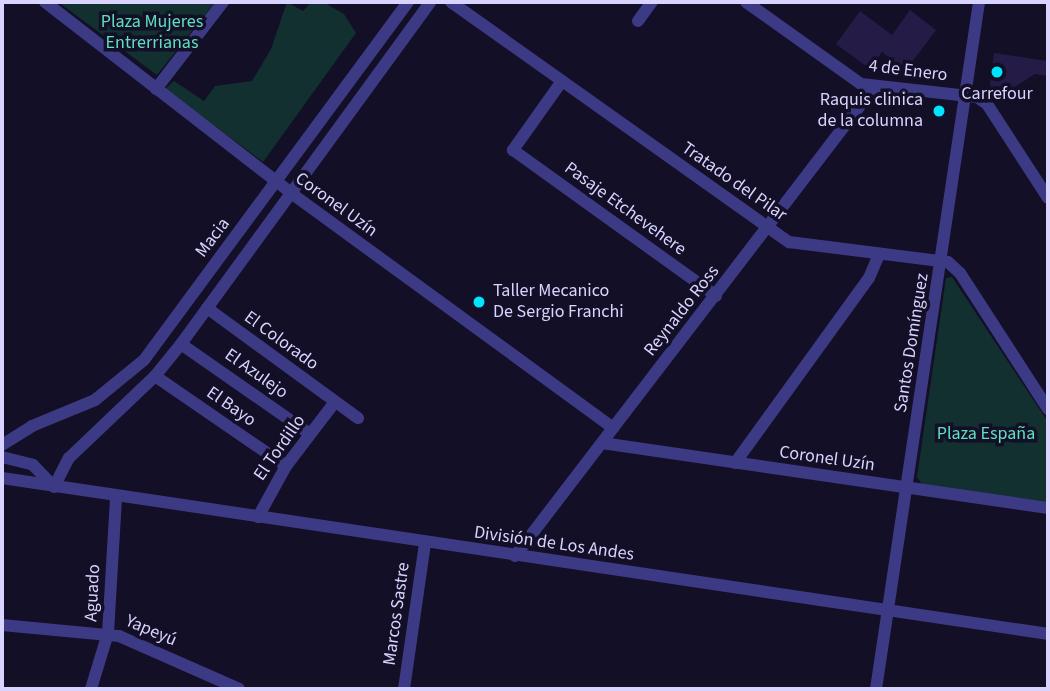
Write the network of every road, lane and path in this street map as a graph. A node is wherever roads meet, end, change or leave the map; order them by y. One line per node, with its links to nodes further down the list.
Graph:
1 (46, 2): 12 (street, Coronel Uzín)
2 (223, 2): 12 (street)
3 (408, 2): 14 (street, Macia)
4 (430, 2): 15 (street, Macia)
5 (451, 2): 10 (street, Tratado del Pilar)
6 (652, 2): 9 (street)
7 (746, 2): 11 (street, 4 de Enero)
8 (979, 2): 13 (street, Santos Domínguez)
9 (638, 21)
10 (562, 81): 17 (street, Tratado del Pilar); 20 (street, Pasaje Etchevehere)
11 (874, 86): 13 (street, 4 de Enero); 17 (street, Reynaldo Ross)
12 (156, 89): 14 (street, Coronel Uzín)
13 (966, 95): 16 (street); 19 (street, Santos Domínguez)
14 (276, 182): 15 (street, Coronel Uzín); 30 (street, Macia)
15 (291, 193): 21 (street, Macia); 27 (street, Coronel Uzín)
16 (1048, 198)
17 (767, 229): 18 (street, Tratado del Pilar); 20 (street, Reynaldo Ross)
18 (879, 254): 19 (street, Tratado del Pilar); 32 (street)
19 (942, 261): 25 (street); 36 (street, Santos Domínguez)
20 (716, 296): 27 (street, Reynaldo Ross)
21 (207, 308): 22 (street, Macia); 24 (street, El Colorado)
22 (181, 344): 23 (street, Macia); 28 (street, El Azulejo)
23 (155, 376): 33 (street, El Bayo); 35 (street, Macia)
24 (335, 402): 26 (street, El Colorado); 28 (street, El Tordillo)
25 (1048, 409)
26 (358, 418)
27 (613, 428): 29 (street, Reynaldo Ross)
28 (310, 433): 33 (street, El Tordillo)
29 (602, 443): 32 (street, Coronel Uzín); 41 (street, Reynaldo Ross)
30 (2, 445)
31 (2, 457): 35 (street)
32 (735, 463): 36 (street, Coronel Uzín)
33 (286, 466): 39 (street, El Tordillo)
34 (2, 478): 35 (street, División de Los Andes)
35 (54, 487): 37 (street, División de Los Andes)
36 (908, 488): 38 (street, Coronel Uzín); 42 (street, Santos Domínguez)
37 (116, 497): 39 (street, División de Los Andes); 44 (street, Aguado)
38 (1048, 509)
39 (258, 517): 40 (street, División de Los Andes)
40 (425, 544): 41 (street, División de Los Andes); 48 (street, Marcos Sastre)
41 (516, 556): 42 (street, División de Los Andes)
42 (888, 610): 45 (street, División de Los Andes); 49 (street, Santos Domínguez)
43 (2, 625): 44 (street, Yapeyú)
44 (108, 633): 46 (street, Aguado); 47 (street, Yapeyú)
45 (1048, 634)
46 (90, 689)
47 (239, 689)
48 (404, 689)
49 (876, 689)

